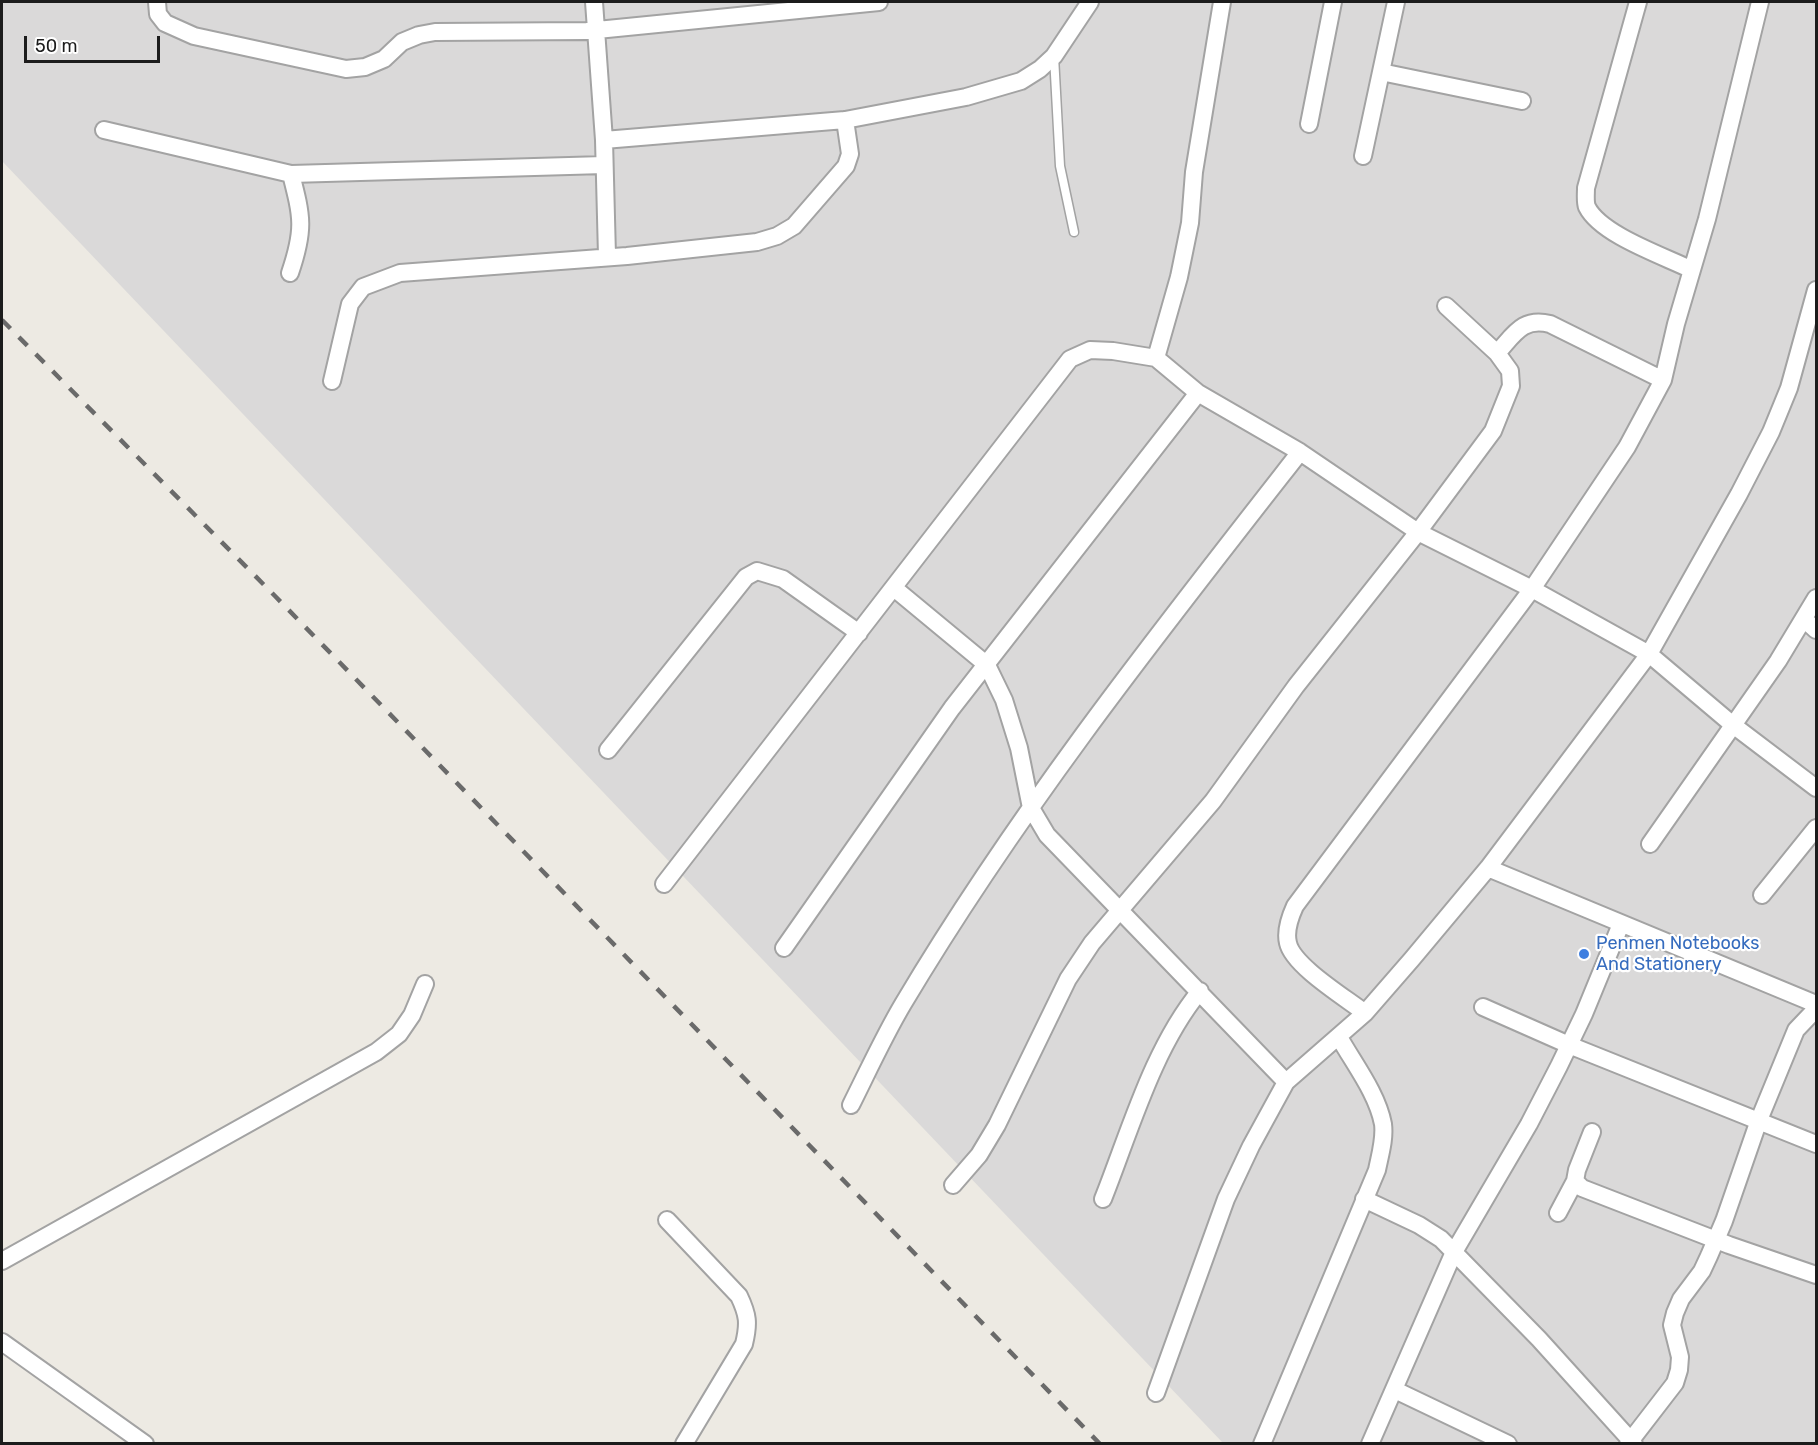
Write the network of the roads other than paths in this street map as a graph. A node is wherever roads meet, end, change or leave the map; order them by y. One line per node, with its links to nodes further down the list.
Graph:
1 (157, 2): 10 (street)
2 (594, 2): 10 (street)
3 (879, 2): 10 (street)
4 (1090, 2): 11 (street)
5 (1222, 2): 28 (street)
6 (1333, 2): 15 (street)
7 (1396, 2): 12 (street)
8 (1638, 2): 23 (street)
9 (1760, 2): 23 (street)
10 (595, 30): 17 (street)
11 (1054, 56): 14 (street); 21 (lane)
12 (1381, 72): 13 (street); 18 (street)
13 (1522, 101)
14 (845, 120): 17 (street); 22 (street)
15 (1309, 124)
16 (104, 130): 20 (street)
17 (604, 140): 19 (street)
18 (1363, 156)
19 (603, 165): 20 (street); 22 (street)
20 (291, 174): 24 (street)
21 (1074, 232)
22 (607, 256): 30 (street)
23 (1692, 270): 29 (street)
24 (290, 273)
25 (1816, 290): 39 (street)
26 (1446, 306): 27 (street)
27 (1497, 353): 29 (street); 33 (street)
28 (1156, 358): 31 (street); 34 (street)
29 (1663, 380): 35 (street)
30 (332, 381)
31 (1197, 393): 32 (street); 40 (street)
32 (1300, 452): 33 (street); 44 (street)
33 (1418, 532): 35 (street); 50 (street)
34 (894, 588): 38 (street); 40 (street)
35 (1532, 589): 39 (street); 58 (street)
36 (1816, 598): 37 (street)
37 (1810, 625): 41 (street)
38 (859, 633): 42 (street); 48 (street)
39 (1649, 654): 41 (street); 47 (street)
40 (987, 665): 44 (street); 52 (street)
41 (1734, 725): 43 (street); 46 (street)
42 (608, 750)
43 (1816, 788)
44 (1031, 808): 50 (street); 62 (street)
45 (1816, 828): 49 (street)
46 (1650, 844)
47 (1488, 868): 51 (street); 58 (street)
48 (664, 884)
49 (1762, 895)
50 (1120, 909): 54 (street); 67 (street)
51 (1621, 924): 55 (street); 60 (street)
52 (784, 948)
53 (425, 984): 74 (street)
54 (1200, 992): 61 (street); 68 (street)
55 (1816, 1004)
56 (1483, 1007): 60 (street)
57 (1816, 1009): 63 (street)
58 (1365, 1013): 59 (street)
59 (1339, 1037): 61 (street); 69 (street)
60 (1569, 1045): 63 (street); 73 (street)
61 (1286, 1082): 78 (street)
62 (851, 1104)
63 (1758, 1120): 65 (street); 72 (street)
64 (1592, 1132): 66 (street)
65 (1816, 1144)
66 (1575, 1181): 70 (street); 72 (street)
67 (953, 1185)
68 (1103, 1199)
69 (1364, 1199): 73 (street); 82 (street)
70 (1558, 1213)
71 (667, 1220): 81 (street)
72 (1716, 1240): 75 (street); 79 (street)
73 (1454, 1251): 77 (street); 79 (street)
74 (2, 1261)
75 (1816, 1275)
76 (2, 1342): 80 (street)
77 (1395, 1390): 83 (street); 84 (street)
78 (1156, 1393)
79 (1631, 1442)
80 (145, 1443)
81 (684, 1443)
82 (1262, 1443)
83 (1370, 1443)
84 (1508, 1443)

